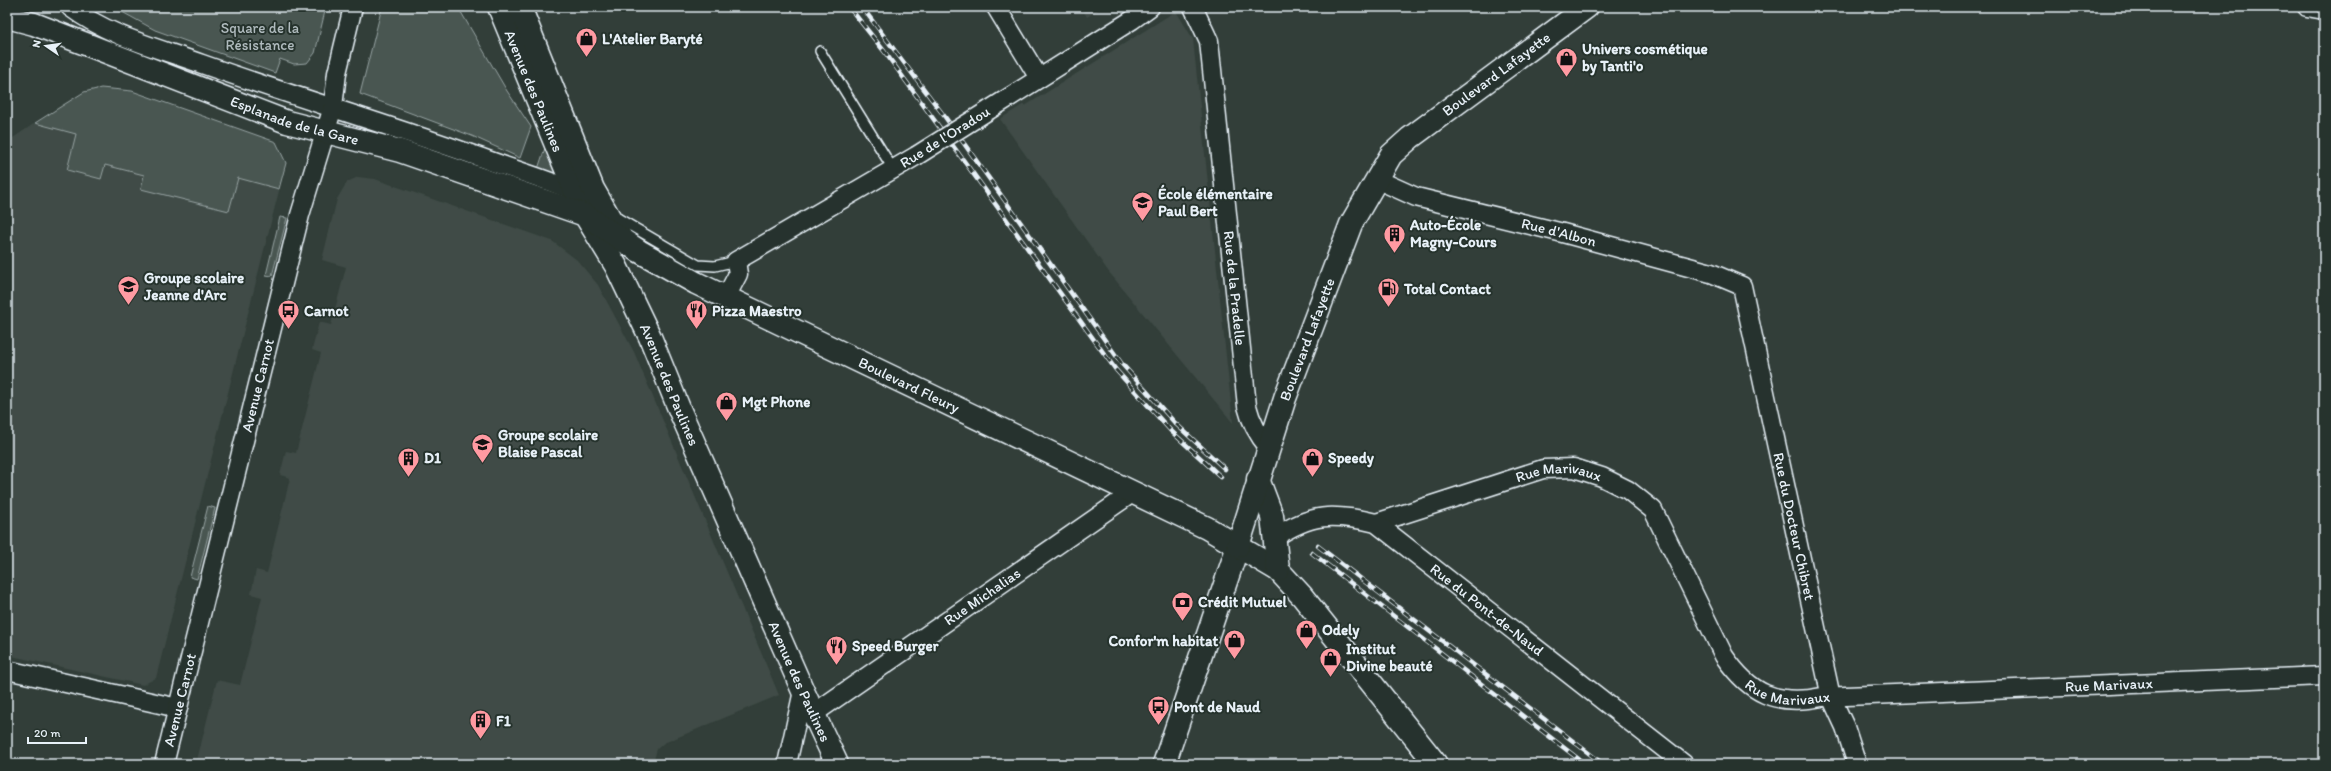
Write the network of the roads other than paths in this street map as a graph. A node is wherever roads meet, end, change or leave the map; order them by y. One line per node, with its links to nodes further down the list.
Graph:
1 (70, 7): 14 (street, Esplanade de la Gare)
2 (353, 7): 14 (street, Avenue Carnot)
3 (499, 7): 18 (main road, Avenue des Paulines)
4 (520, 7): 18 (main road, Avenue des Paulines)
5 (996, 7): 13 (street)
6 (1150, 7): 13 (street, Rue de l'Oradou)
7 (1193, 7): 22 (street, Rue de la Pradelle)
8 (1586, 7): 17 (main road, Boulevard Lafayette)
9 (2307, 7): 10 (street)
10 (2324, 10)
11 (7, 17): 15 (main road, Esplanade de la Gare)
12 (820, 51): 16 (lane)
13 (1039, 78): 16 (street, Rue de l'Oradou, bridge)
14 (333, 107): 15 (street, Avenue Carnot); 18 (street, Esplanade de la Gare)
15 (326, 133): 18 (main road, Esplanade de la Gare); 33 (street, Avenue Carnot)
16 (893, 169): 19 (street, Rue de l'Oradou)
17 (1376, 179): 20 (street, Rue d'Albon); 22 (main road, Boulevard Lafayette)
18 (588, 204): 19 (lane); 21 (main road, Boulevard Fleury); 31 (main road, Avenue des Paulines)
19 (734, 261): 21 (street)
20 (1742, 286): 32 (street, Rue du Docteur Chibret)
21 (726, 297): 24 (main road, Boulevard Fleury)
22 (1269, 448): 23 (main road, Boulevard Lafayette)
23 (1258, 479): 26 (main road); 27 (main road, Boulevard Lafayette)
24 (1132, 493): 27 (main road, Boulevard Fleury); 34 (street, Rue Michalias)
25 (1376, 523): 26 (street, Rue du Pont-de-Naud); 32 (street, Rue Marivaux); 40 (street, Rue du Pont-de-Naud)
26 (1274, 538): 28 (main road)
27 (1238, 546): 28 (main road, Boulevard Fleury); 38 (main road, Boulevard Lafayette)
28 (1278, 570): 39 (main road, Boulevard Fleury)
29 (7, 670): 33 (street)
30 (2324, 676): 32 (street, Rue Marivaux)
31 (803, 691): 34 (main road, Avenue des Paulines); 36 (street)
32 (1832, 697): 41 (street, Rue du Docteur Chibret)
33 (178, 708): 35 (street, Avenue Carnot)
34 (813, 714): 37 (main road, Avenue des Paulines)
35 (164, 764)
36 (787, 764)
37 (837, 764)
38 (1164, 764)
39 (1436, 764)
40 (1684, 764)
41 (1857, 764)

